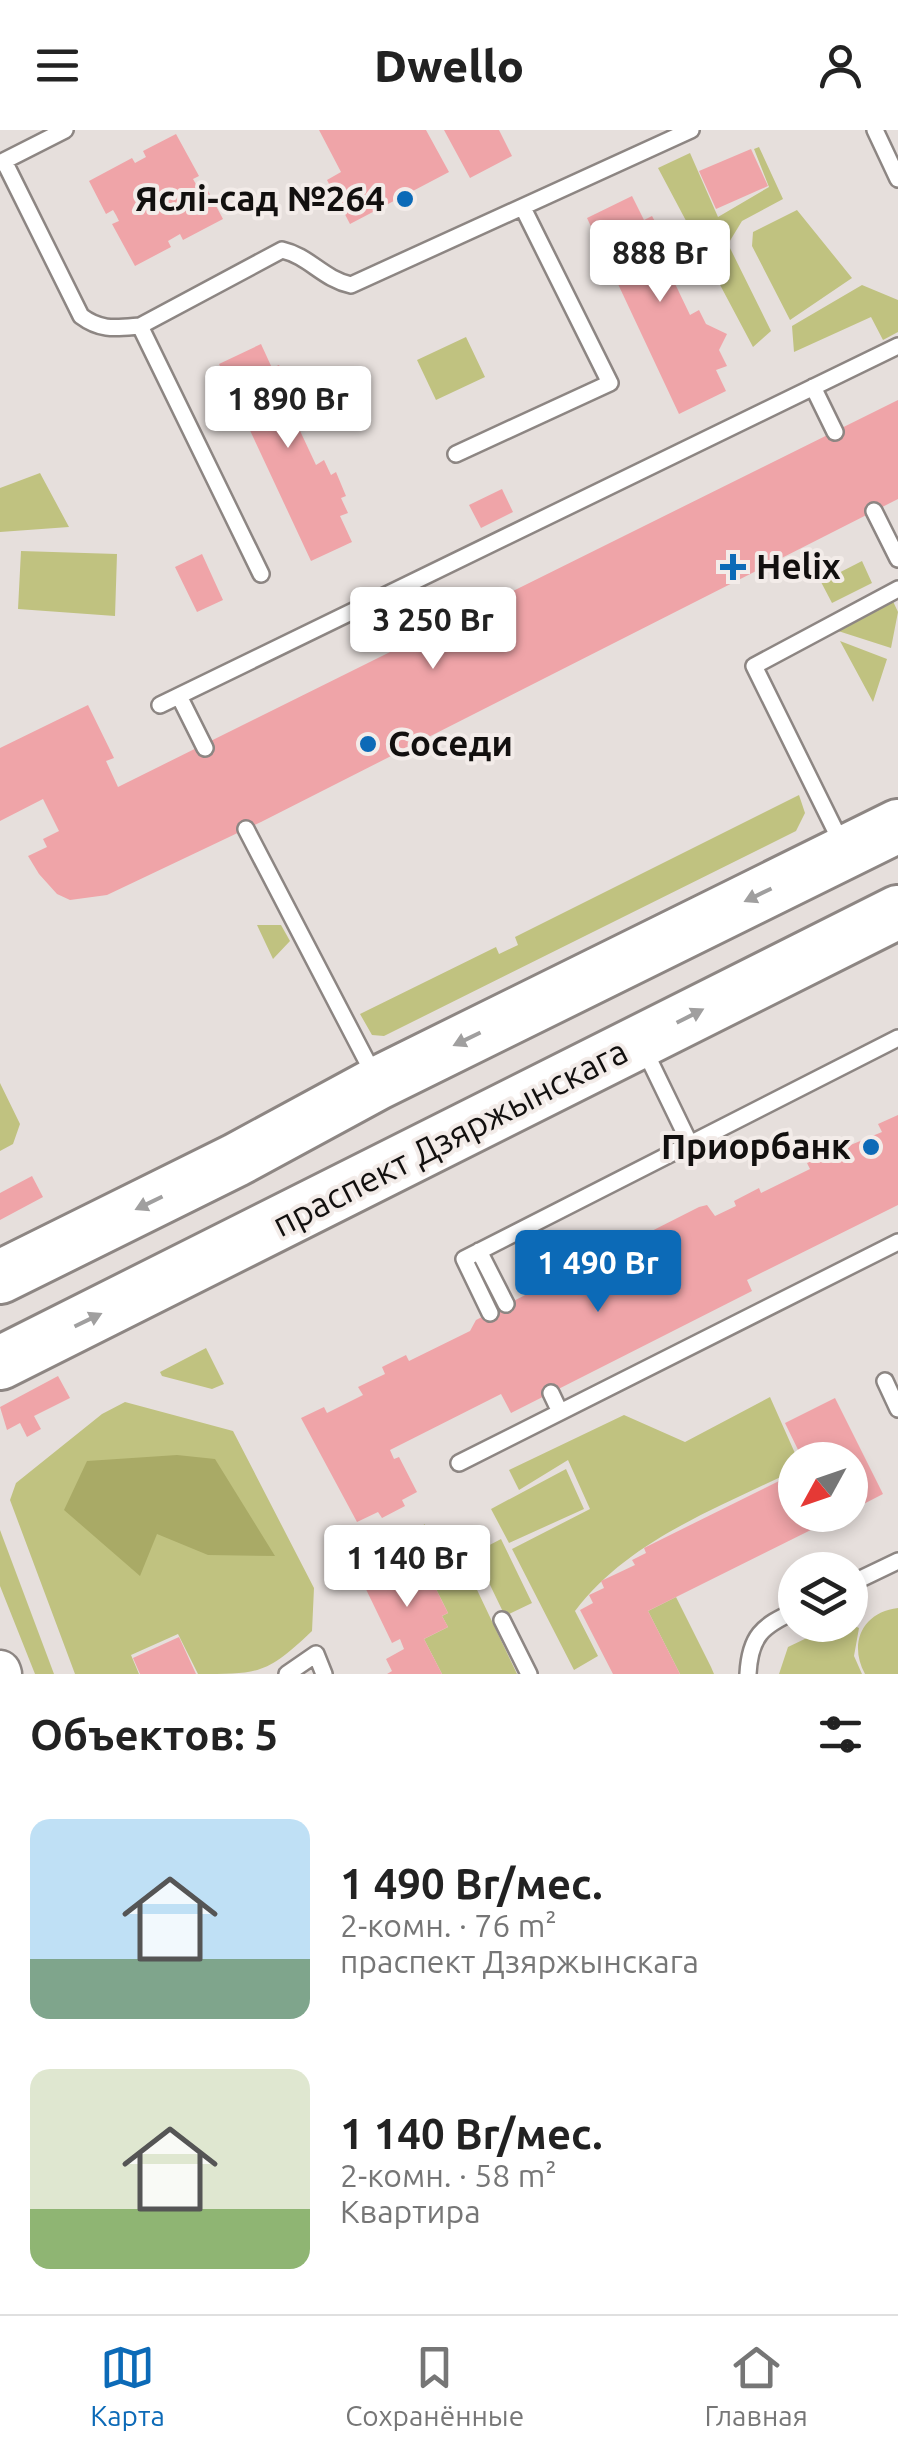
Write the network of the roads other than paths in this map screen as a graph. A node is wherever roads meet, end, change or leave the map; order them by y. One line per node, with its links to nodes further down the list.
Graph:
1 (65, 130): 4 (lane)
2 (691, 130): 6 (lane)
3 (875, 130): 5 (lane)
4 (2, 162): 7 (lane)
5 (898, 179)
6 (523, 208): 7 (lane); 11 (lane)
7 (140, 326): 14 (lane)
8 (898, 346): 9 (lane)
9 (813, 387): 10 (lane); 16 (lane)
10 (835, 432)
11 (456, 454)
12 (874, 511): 13 (lane)
13 (898, 559)
14 (261, 574)
15 (898, 589): 21 (lane)
16 (178, 696): 17 (lane); 18 (lane)
17 (160, 705)
18 (205, 748)
19 (898, 826): 21 (main road)
20 (246, 829): 25 (lane)
21 (846, 852): 25 (main road, one-way to 25)
22 (898, 912): 24 (main road, праспект Дзяржынскага, one-way to 22)
23 (898, 1038): 26 (lane)
24 (640, 1041): 26 (lane); 32 (main road, праспект Дзяржынскага, one-way to 24)
25 (378, 1083): 29 (main road, one-way to 29)
26 (690, 1144): 28 (lane)
27 (898, 1242): 37 (lane)
28 (479, 1252): 30 (lane); 31 (lane)
29 (0, 1277)
30 (506, 1304)
31 (490, 1312)
32 (0, 1363)
33 (886, 1381): 36 (lane)
34 (551, 1393): 37 (lane)
35 (535, 1401): 38 (lane)
36 (898, 1409)
37 (560, 1412): 38 (lane)
38 (544, 1420): 39 (lane)
39 (459, 1463)
40 (898, 1562): 41 (lane)
41 (868, 1576)
42 (778, 1618): 47 (lane)
43 (502, 1620): 46 (lane)
44 (287, 1674): 45 (lane)
45 (324, 1674)
46 (529, 1674)
47 (748, 1674)

